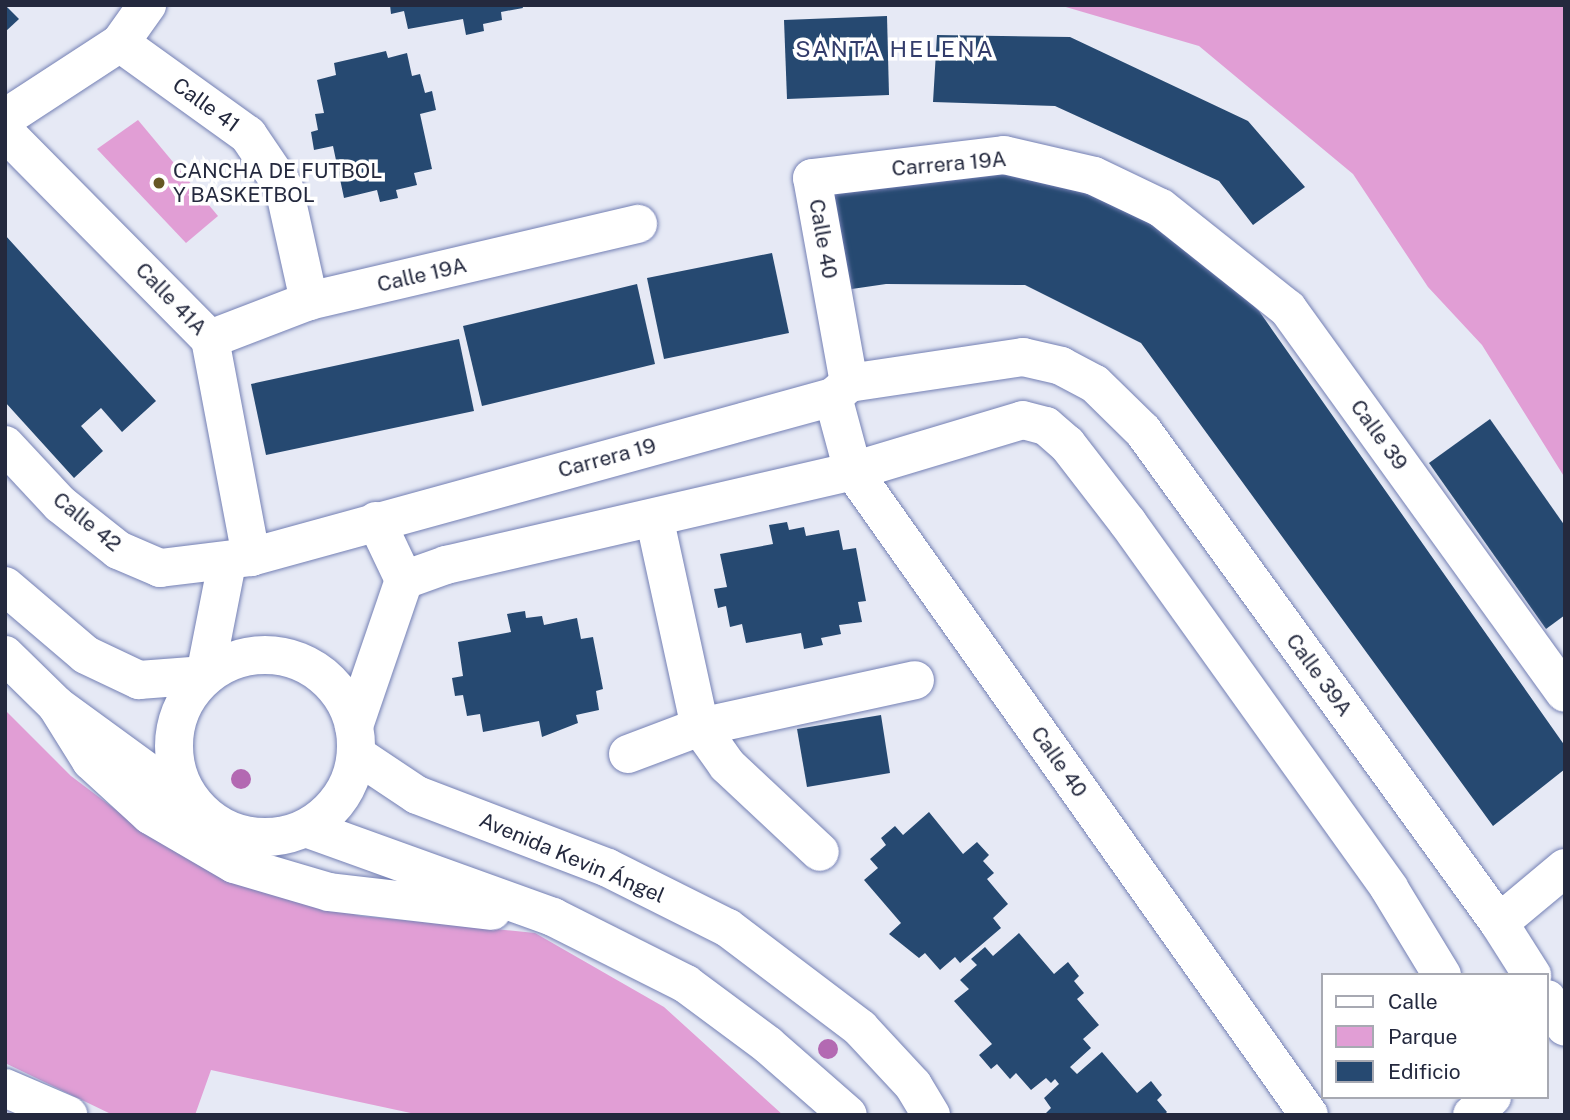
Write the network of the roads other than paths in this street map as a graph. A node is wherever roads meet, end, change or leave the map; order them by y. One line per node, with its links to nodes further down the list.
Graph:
1 (147, 5): 2 (street)
2 (120, 43): 3 (street); 8 (street, Calle 41)
3 (5, 118)
4 (5, 132): 9 (street, Calle 41A)
5 (812, 178): 6 (street, Carrera 19A); 11 (street, Calle 40)
6 (1161, 208): 22 (street, Calle 39)
7 (638, 224): 8 (street, Calle 19A)
8 (309, 301): 9 (street, Calle 19A)
9 (210, 339): 16 (street, Calle 41A)
10 (1095, 384): 11 (street, Carrera 19); 32 (street, Calle 39A)
11 (841, 390): 13 (street, Calle 40); 15 (street, Carrera 19)
12 (5, 445): 16 (street, Calle 42)
13 (853, 471): 14 (street); 33 (street); 42 (street, Calle 40)
14 (655, 520): 17 (street); 24 (street)
15 (376, 521): 16 (street, Carrera 19); 17 (street)
16 (239, 560): 20 (street)
17 (404, 580): 25 (street)
18 (5, 586): 20 (street)
19 (5, 655): 23 (street)
20 (205, 675): 25 (street); 27 (street)
21 (915, 680): 24 (street)
22 (1565, 693)
23 (56, 705): 27 (street); 31 (street)
24 (701, 727): 26 (street); 29 (street)
25 (356, 740): 28 (street); 41 (street, Avenida Kevin Ángel)
26 (628, 754)
27 (194, 805): 28 (street)
28 (306, 828): 31 (street)
29 (820, 852)
30 (1565, 868): 32 (street)
31 (553, 917): 40 (street)
32 (1499, 923): 34 (street, Calle 39A)
33 (1441, 973)
34 (1531, 973)
35 (1549, 1002): 36 (street)
36 (1565, 1027)
37 (5, 1088): 39 (street)
38 (1490, 1099): 43 (street)
39 (68, 1115)
40 (848, 1115)
41 (931, 1115)
42 (1309, 1115)
43 (1472, 1115)

